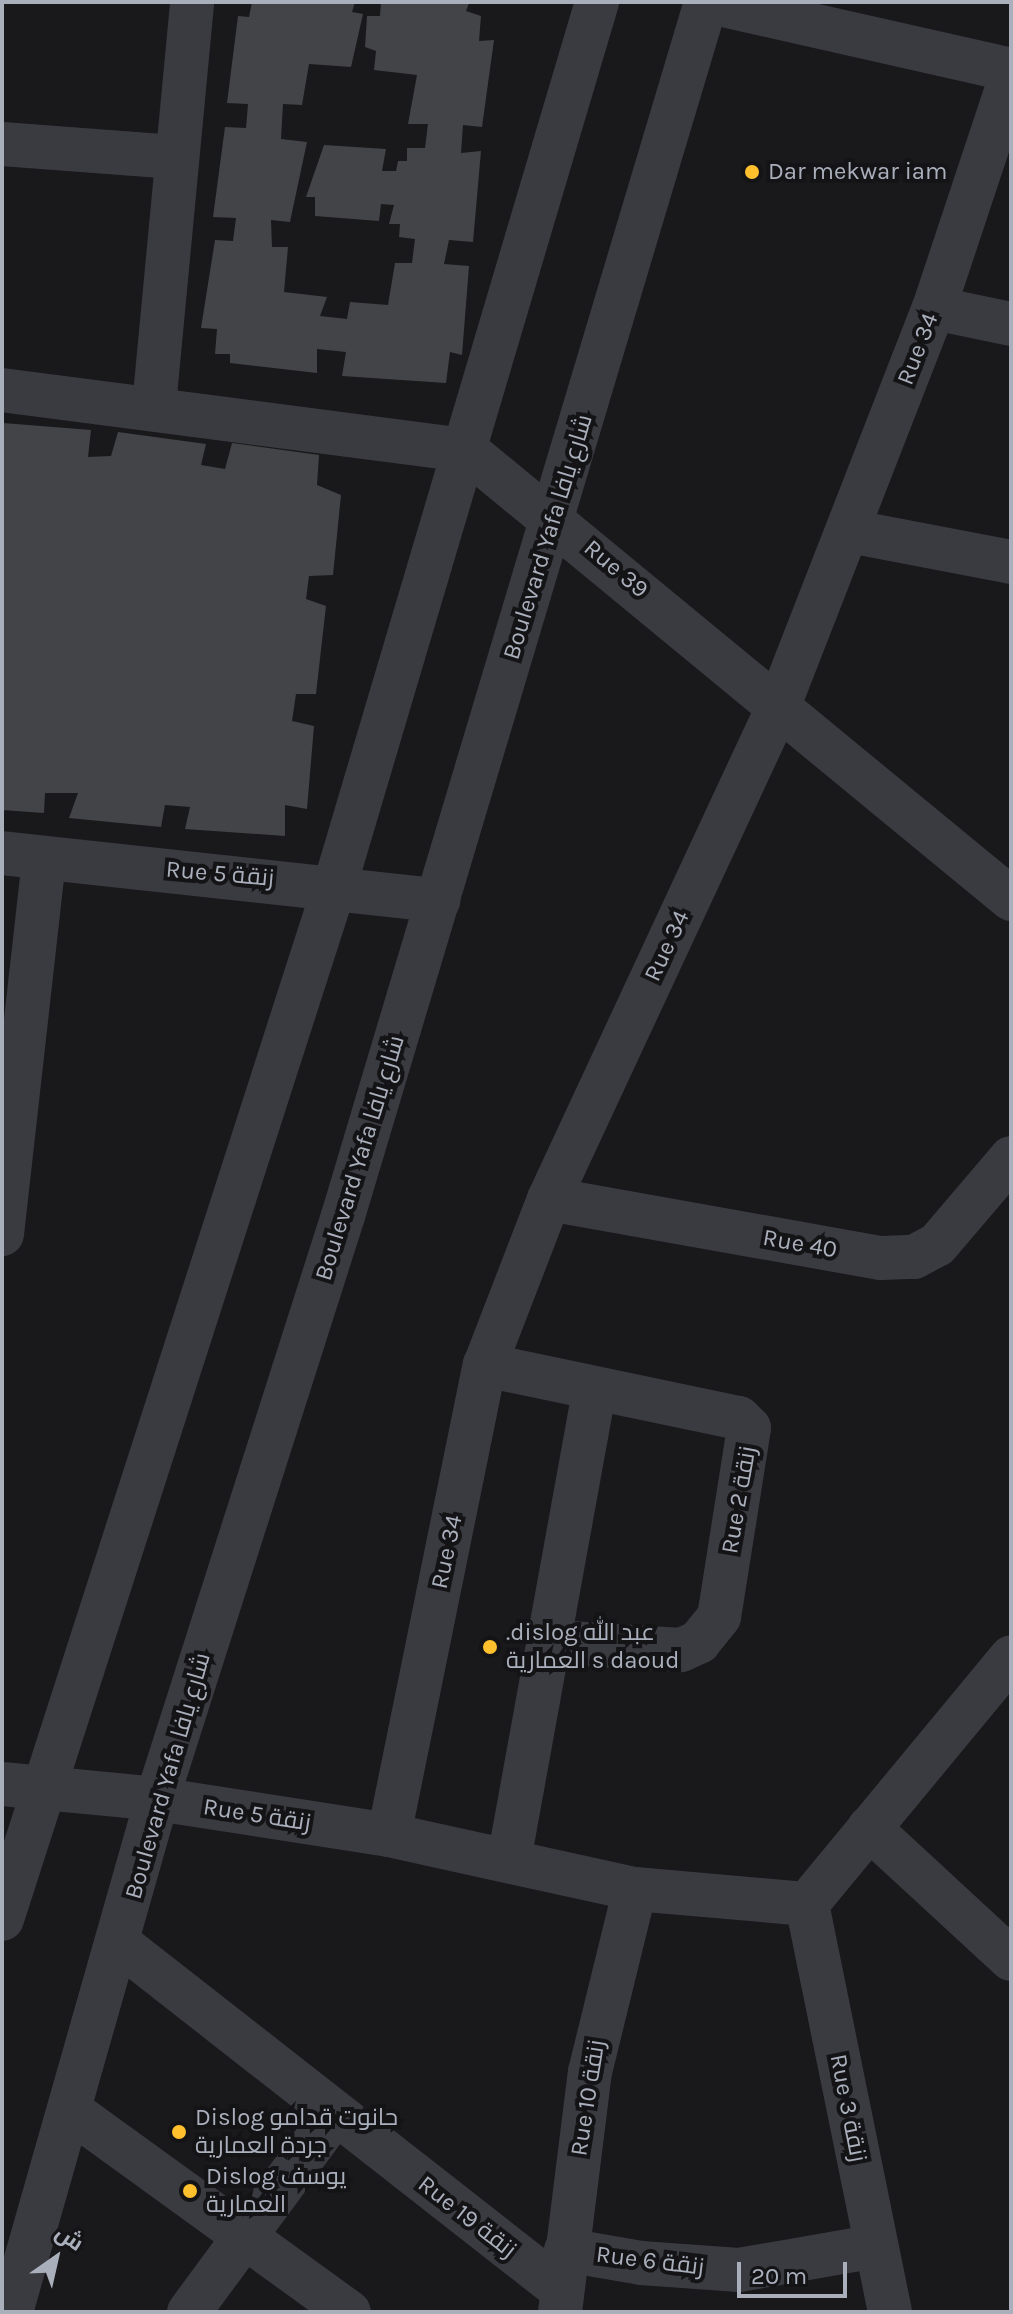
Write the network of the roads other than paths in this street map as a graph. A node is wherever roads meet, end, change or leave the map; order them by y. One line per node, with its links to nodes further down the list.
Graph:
1 (192, 2): 7 (street)
2 (597, 2): 12 (street)
3 (708, 2): 4 (street); 13 (street, Boulevard Yafa شارع يافا)
4 (1011, 70)
5 (1011, 77): 8 (street, Rue 34)
6 (2, 144): 7 (street)
7 (175, 157): 11 (street)
8 (934, 308): 9 (street); 14 (street, Rue 34)
9 (1011, 324)
10 (2, 390): 11 (street, Rue 39)
11 (154, 406): 12 (street, Rue 39)
12 (466, 450): 13 (street, Rue 39); 19 (street)
13 (555, 518): 16 (street, Rue 39); 21 (street, Boulevard Yafa شارع يافا)
14 (849, 531): 15 (street); 16 (street, Rue 34)
15 (1011, 562)
16 (779, 705): 20 (street, Rue 39); 23 (street, Rue 34)
17 (2, 853): 18 (street, Rue 5 زنقة)
18 (44, 858): 19 (street, Rue 5 زنقة); 24 (street)
19 (335, 885): 21 (street, Rue 5 زنقة); 29 (street)
20 (1011, 899)
21 (438, 900): 30 (street, Boulevard Yafa شارع يافا)
22 (1011, 1158): 23 (street, Rue 40)
23 (549, 1199): 25 (street, Rue 34)
24 (2, 1234)
25 (485, 1365): 26 (street, Rue 2 زنقة); 32 (street, Rue 34)
26 (595, 1389): 27 (street); 27 (street, Rue 2 زنقة)
27 (553, 1642): 33 (street)
28 (1011, 1657): 31 (street)
29 (21, 1786): 30 (street, Rue 5 زنقة); 36 (street)
30 (157, 1799): 32 (street, Rue 5 زنقة); 37 (street, Boulevard Yafa شارع يافا)
31 (869, 1828): 35 (street); 38 (street)
32 (389, 1835): 33 (street, Rue 5 زنقة)
33 (509, 1860): 34 (street, Rue 5 زنقة)
34 (635, 1889): 35 (street, Rue 5 زنقة); 43 (street, Rue 10 زنقة)
35 (807, 1904): 42 (street, Rue 3 زنقة)
36 (2, 1919)
37 (120, 1944): 39 (street, Boulevard Yafa شارع يافا); 40 (street, Rue 19 زنقة)
38 (1011, 1959)
39 (71, 2111): 41 (street); 44 (street, Boulevard Yafa شارع يافا)
40 (335, 2114): 41 (street); 43 (street, Rue 19 زنقة)
41 (242, 2232): 45 (street); 46 (street)
42 (876, 2246): 43 (street, Rue 6 زنقة); 47 (street, Rue 3 زنقة)
43 (563, 2284)
44 (11, 2312)
45 (189, 2312)
46 (349, 2312)
47 (890, 2312)

